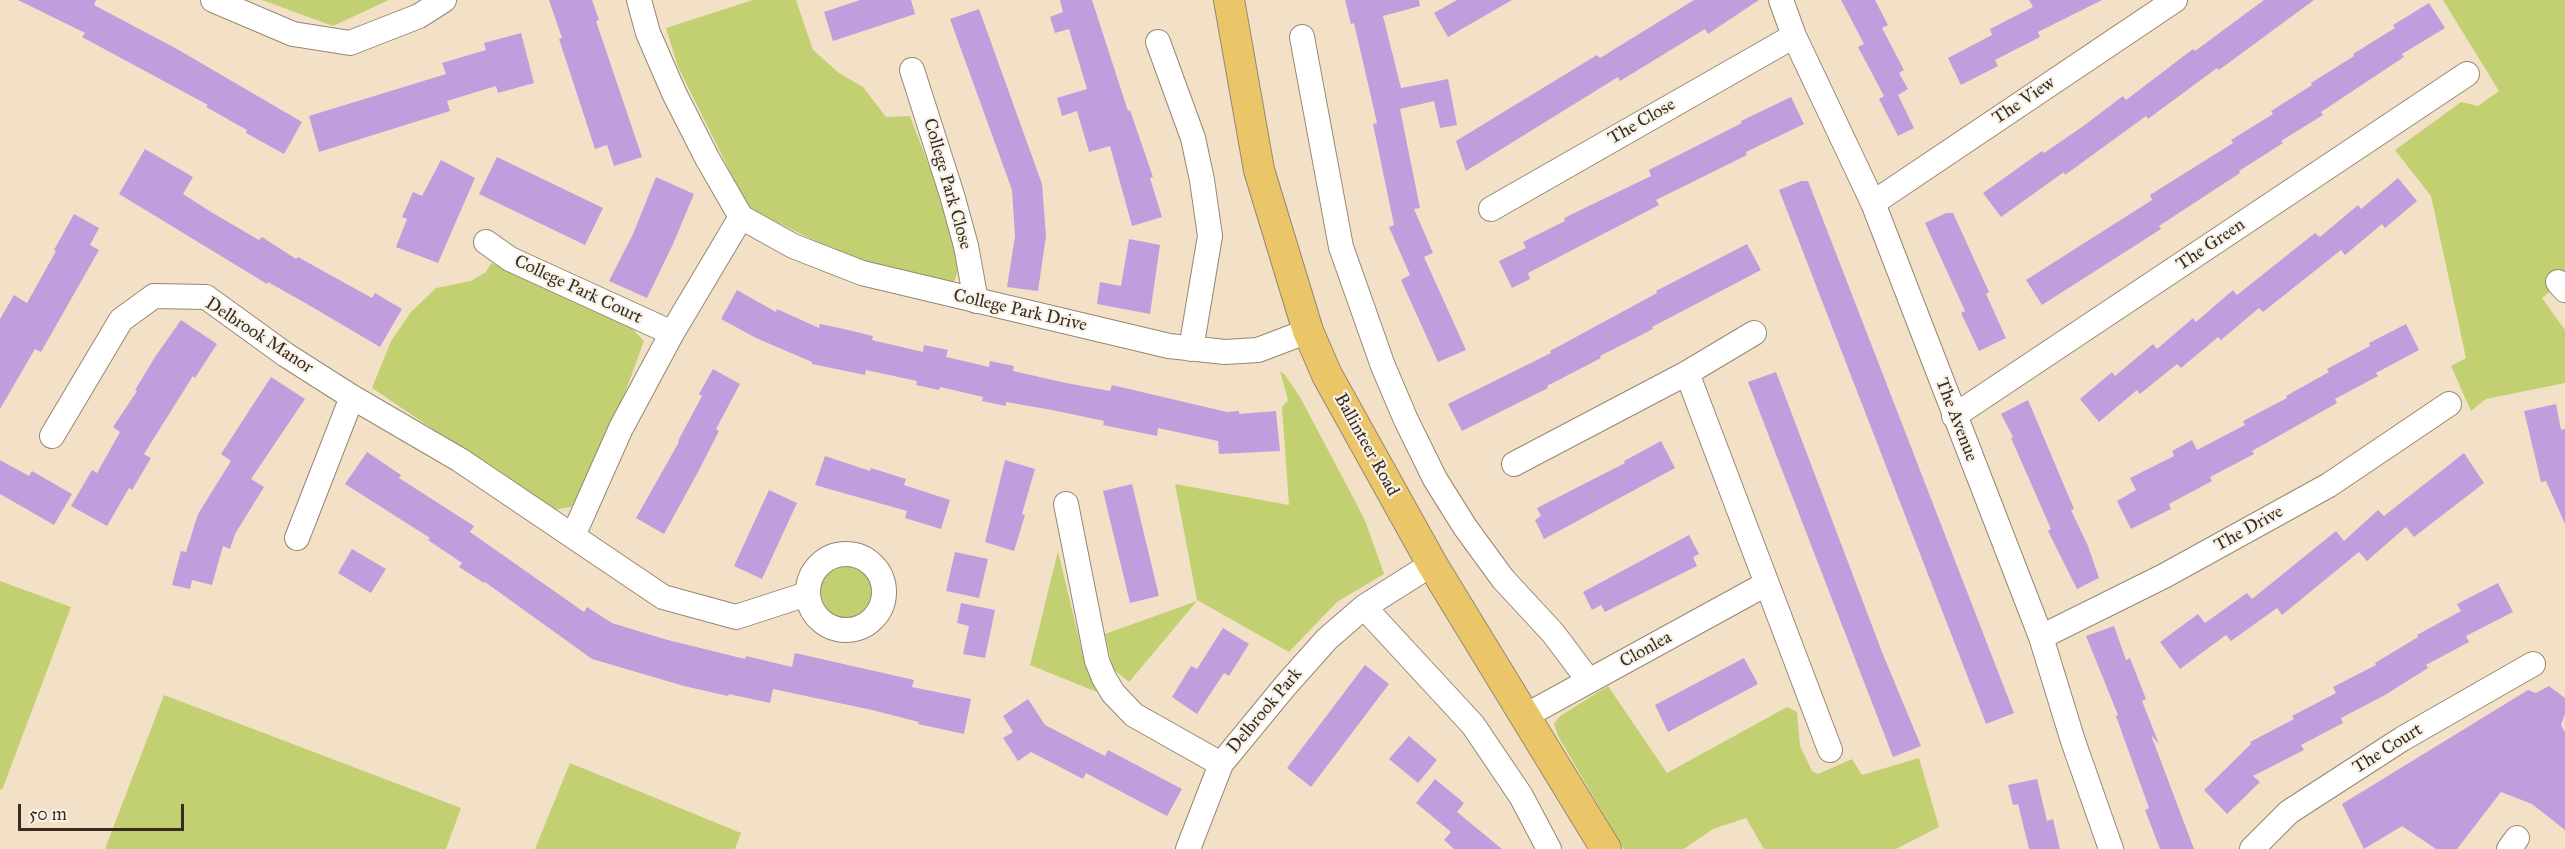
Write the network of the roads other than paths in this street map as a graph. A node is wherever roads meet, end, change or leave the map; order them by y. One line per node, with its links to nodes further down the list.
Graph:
1 (213, 0): 2 (street)
2 (444, 0)
3 (639, 0): 14 (street)
4 (1229, 0): 17 (main road, Ballinteer Road)
5 (1781, 0): 7 (street, The Avenue)
6 (2175, 0): 12 (street, The View)
7 (1794, 36): 12 (street, The Avenue); 13 (street, The Close)
8 (1302, 37): 36 (street)
9 (1158, 42): 20 (street)
10 (912, 69): 16 (street, College Park Close)
11 (2467, 74): 24 (street, The Green)
12 (1873, 203): 24 (street, The Avenue)
13 (1491, 209)
14 (741, 217): 16 (street, College Park Drive); 18 (street)
15 (486, 242): 18 (street, College Park Court)
16 (976, 301): 20 (street, College Park Drive)
17 (1308, 331): 20 (street, College Park Drive); 30 (main road, Ballinteer Road)
18 (672, 333): 28 (street)
19 (1754, 333): 21 (street)
20 (1191, 349)
21 (1687, 373): 26 (street); 31 (street)
22 (352, 397): 25 (street, Delbrook Manor); 28 (street, Delbrook Manor); 29 (street)
23 (2449, 404): 34 (street, The Drive)
24 (1954, 416): 34 (street, The Avenue)
25 (52, 436)
26 (1514, 464)
27 (1066, 504): 39 (street, Delbrook Park)
28 (573, 536): 32 (street, Delbrook Manor)
29 (297, 538)
30 (1432, 564): 33 (street, Delbrook Park); 37 (main road, Ballinteer Road)
31 (1766, 584): 36 (street, Clonlea); 38 (street)
32 (807, 594)
33 (1364, 607): 39 (street, Delbrook Park); 41 (street)
34 (2041, 637): 43 (street, The Avenue)
35 (2533, 664): 44 (street, The Court)
36 (1588, 681): 37 (street, Clonlea)
37 (1525, 716): 42 (main road, Ballinteer Road)
38 (1830, 750)
39 (1221, 764): 40 (street)
40 (1188, 849)
41 (1550, 849)
42 (1606, 849)
43 (2111, 849)
44 (2253, 849)

